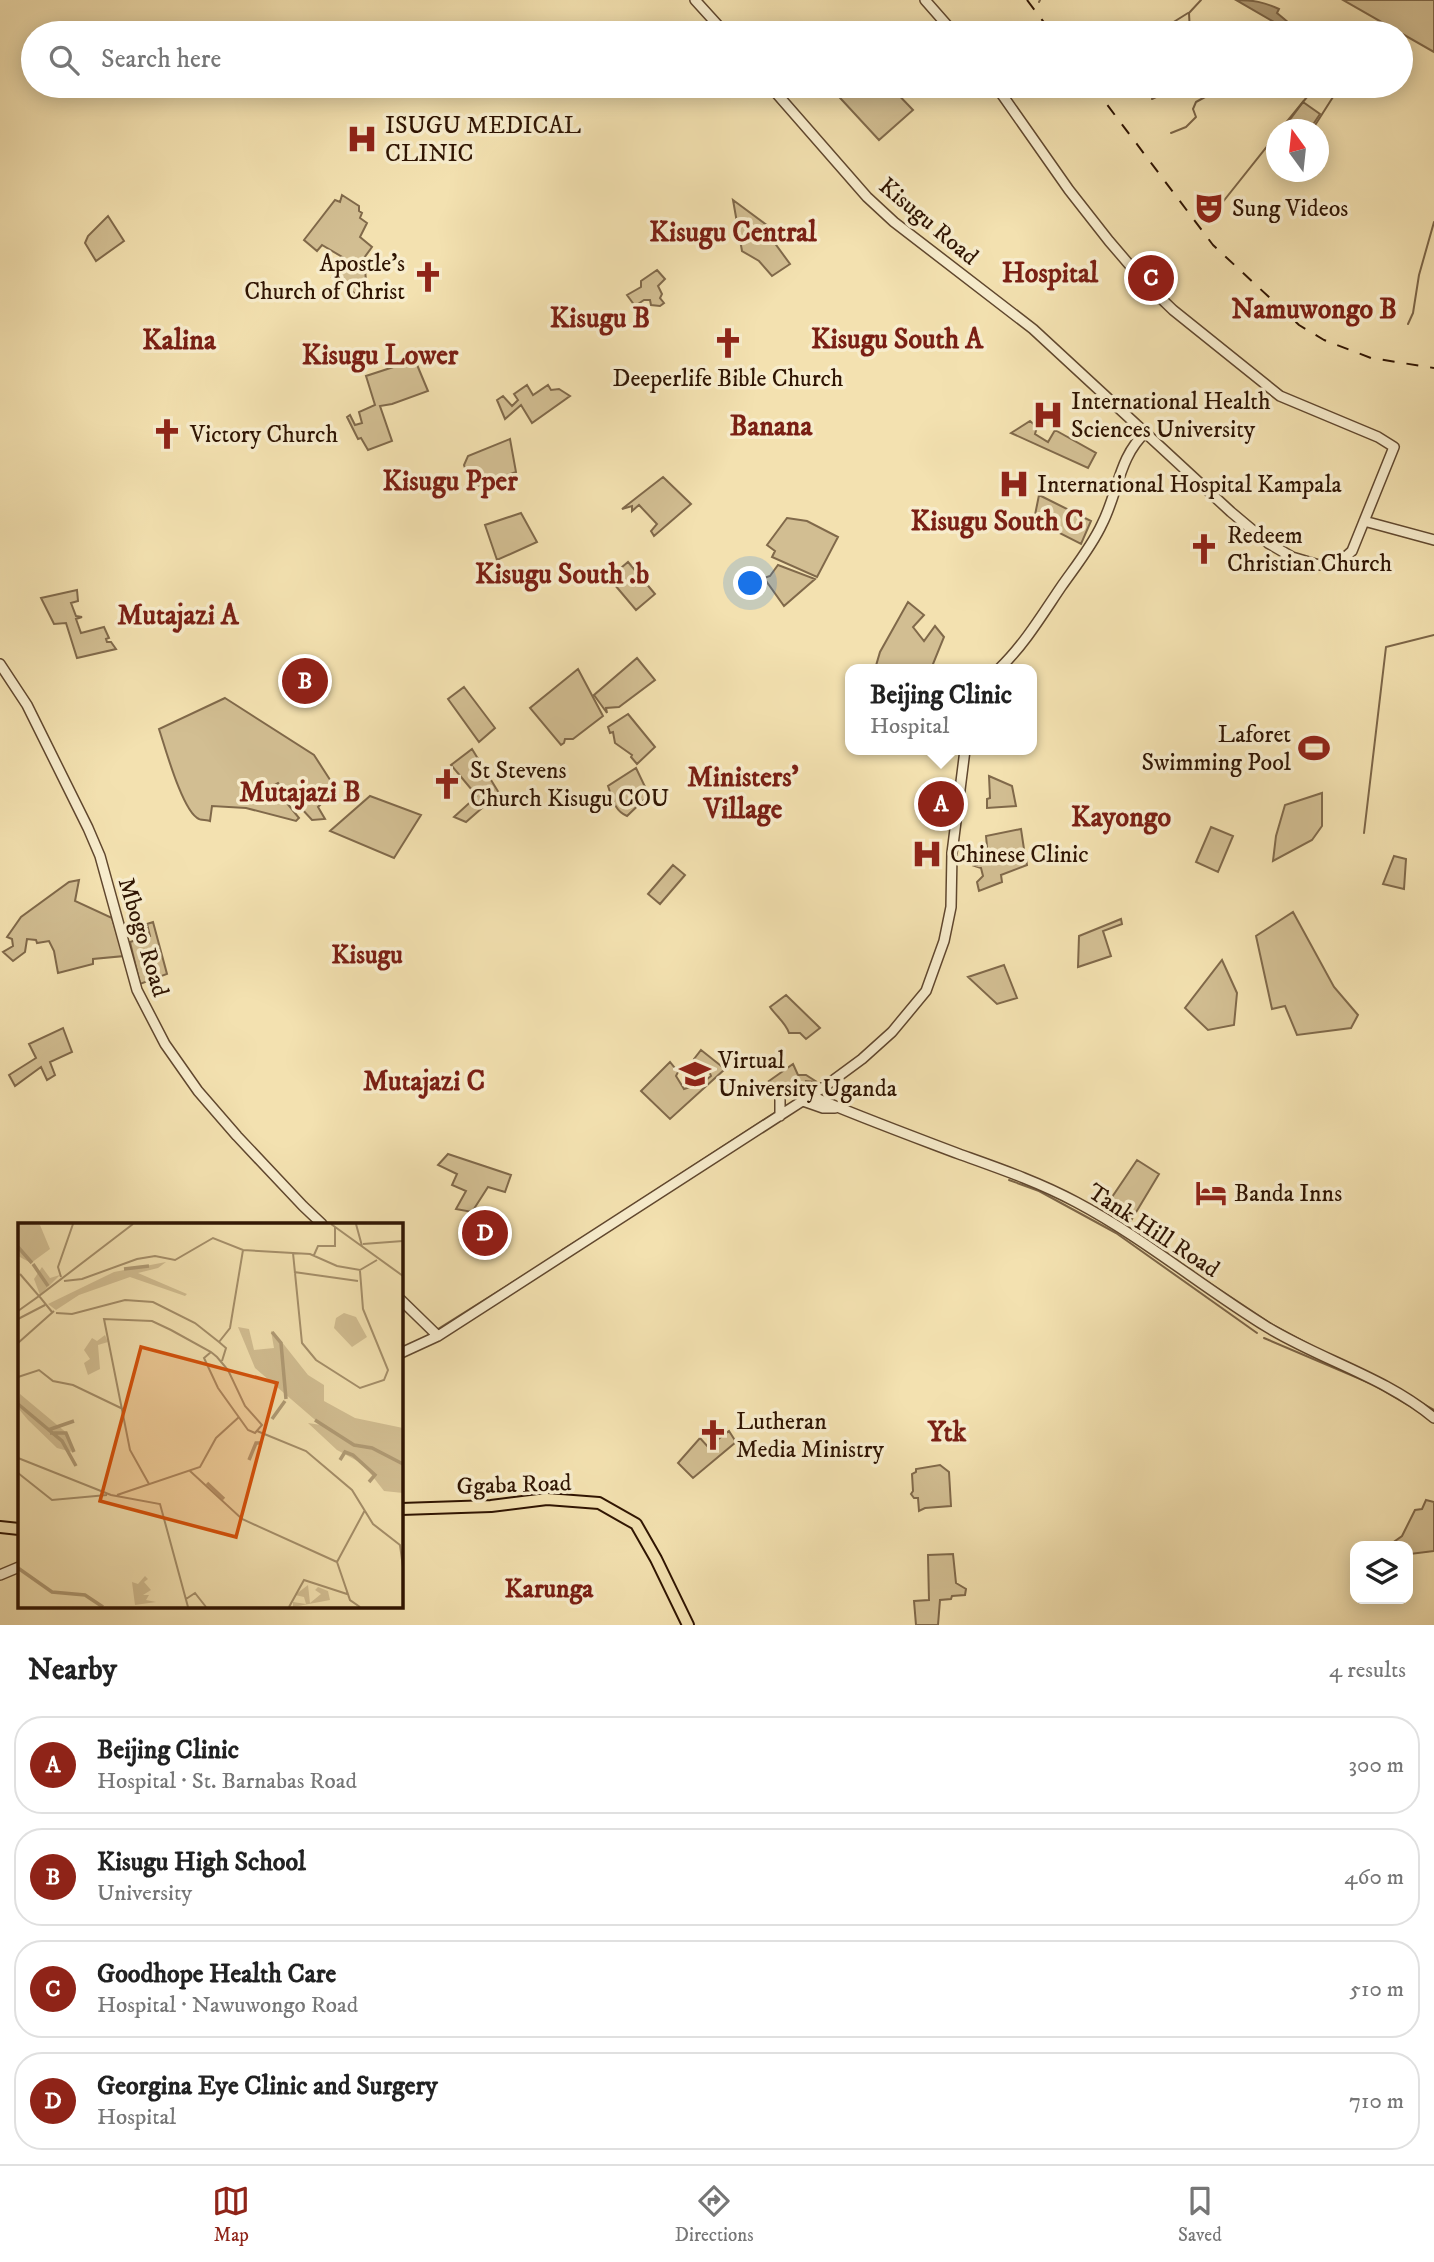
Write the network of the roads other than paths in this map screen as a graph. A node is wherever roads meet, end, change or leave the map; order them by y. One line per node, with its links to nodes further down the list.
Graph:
1 (695, 0): 3 (street)
2 (925, 0): 4 (street)
3 (713, 21)
4 (943, 21)
5 (780, 98): 7 (street, Kisugu Road)
6 (1004, 98): 8 (street, Kisugu Road)
7 (1146, 432): 8 (street, Kisugu Road); 10 (street)
8 (1364, 521): 9 (street)
9 (1434, 540)
10 (1004, 664)
11 (1, 667): 19 (street, Mbogo Road)
12 (964, 755): 14 (street)
13 (780, 1094): 18 (street)
14 (807, 1098): 15 (street); 16 (street, Tank Hill Road); 17 (street, Tank Hill Road)
15 (793, 1108): 16 (street); 18 (street)
16 (823, 1108): 17 (street, Tank Hill Road)
17 (837, 1108): 23 (street, Tank Hill Road)
18 (780, 1115): 21 (street)
19 (322, 1223)
20 (402, 1301): 21 (street)
21 (438, 1336): 22 (street)
22 (402, 1353)
23 (1434, 1418)
24 (402, 1509): 29 (main road, Ggaba Road)
25 (0, 1527): 26 (main road)
26 (18, 1529)
27 (18, 1567): 28 (street)
28 (0, 1575)
29 (688, 1625)

